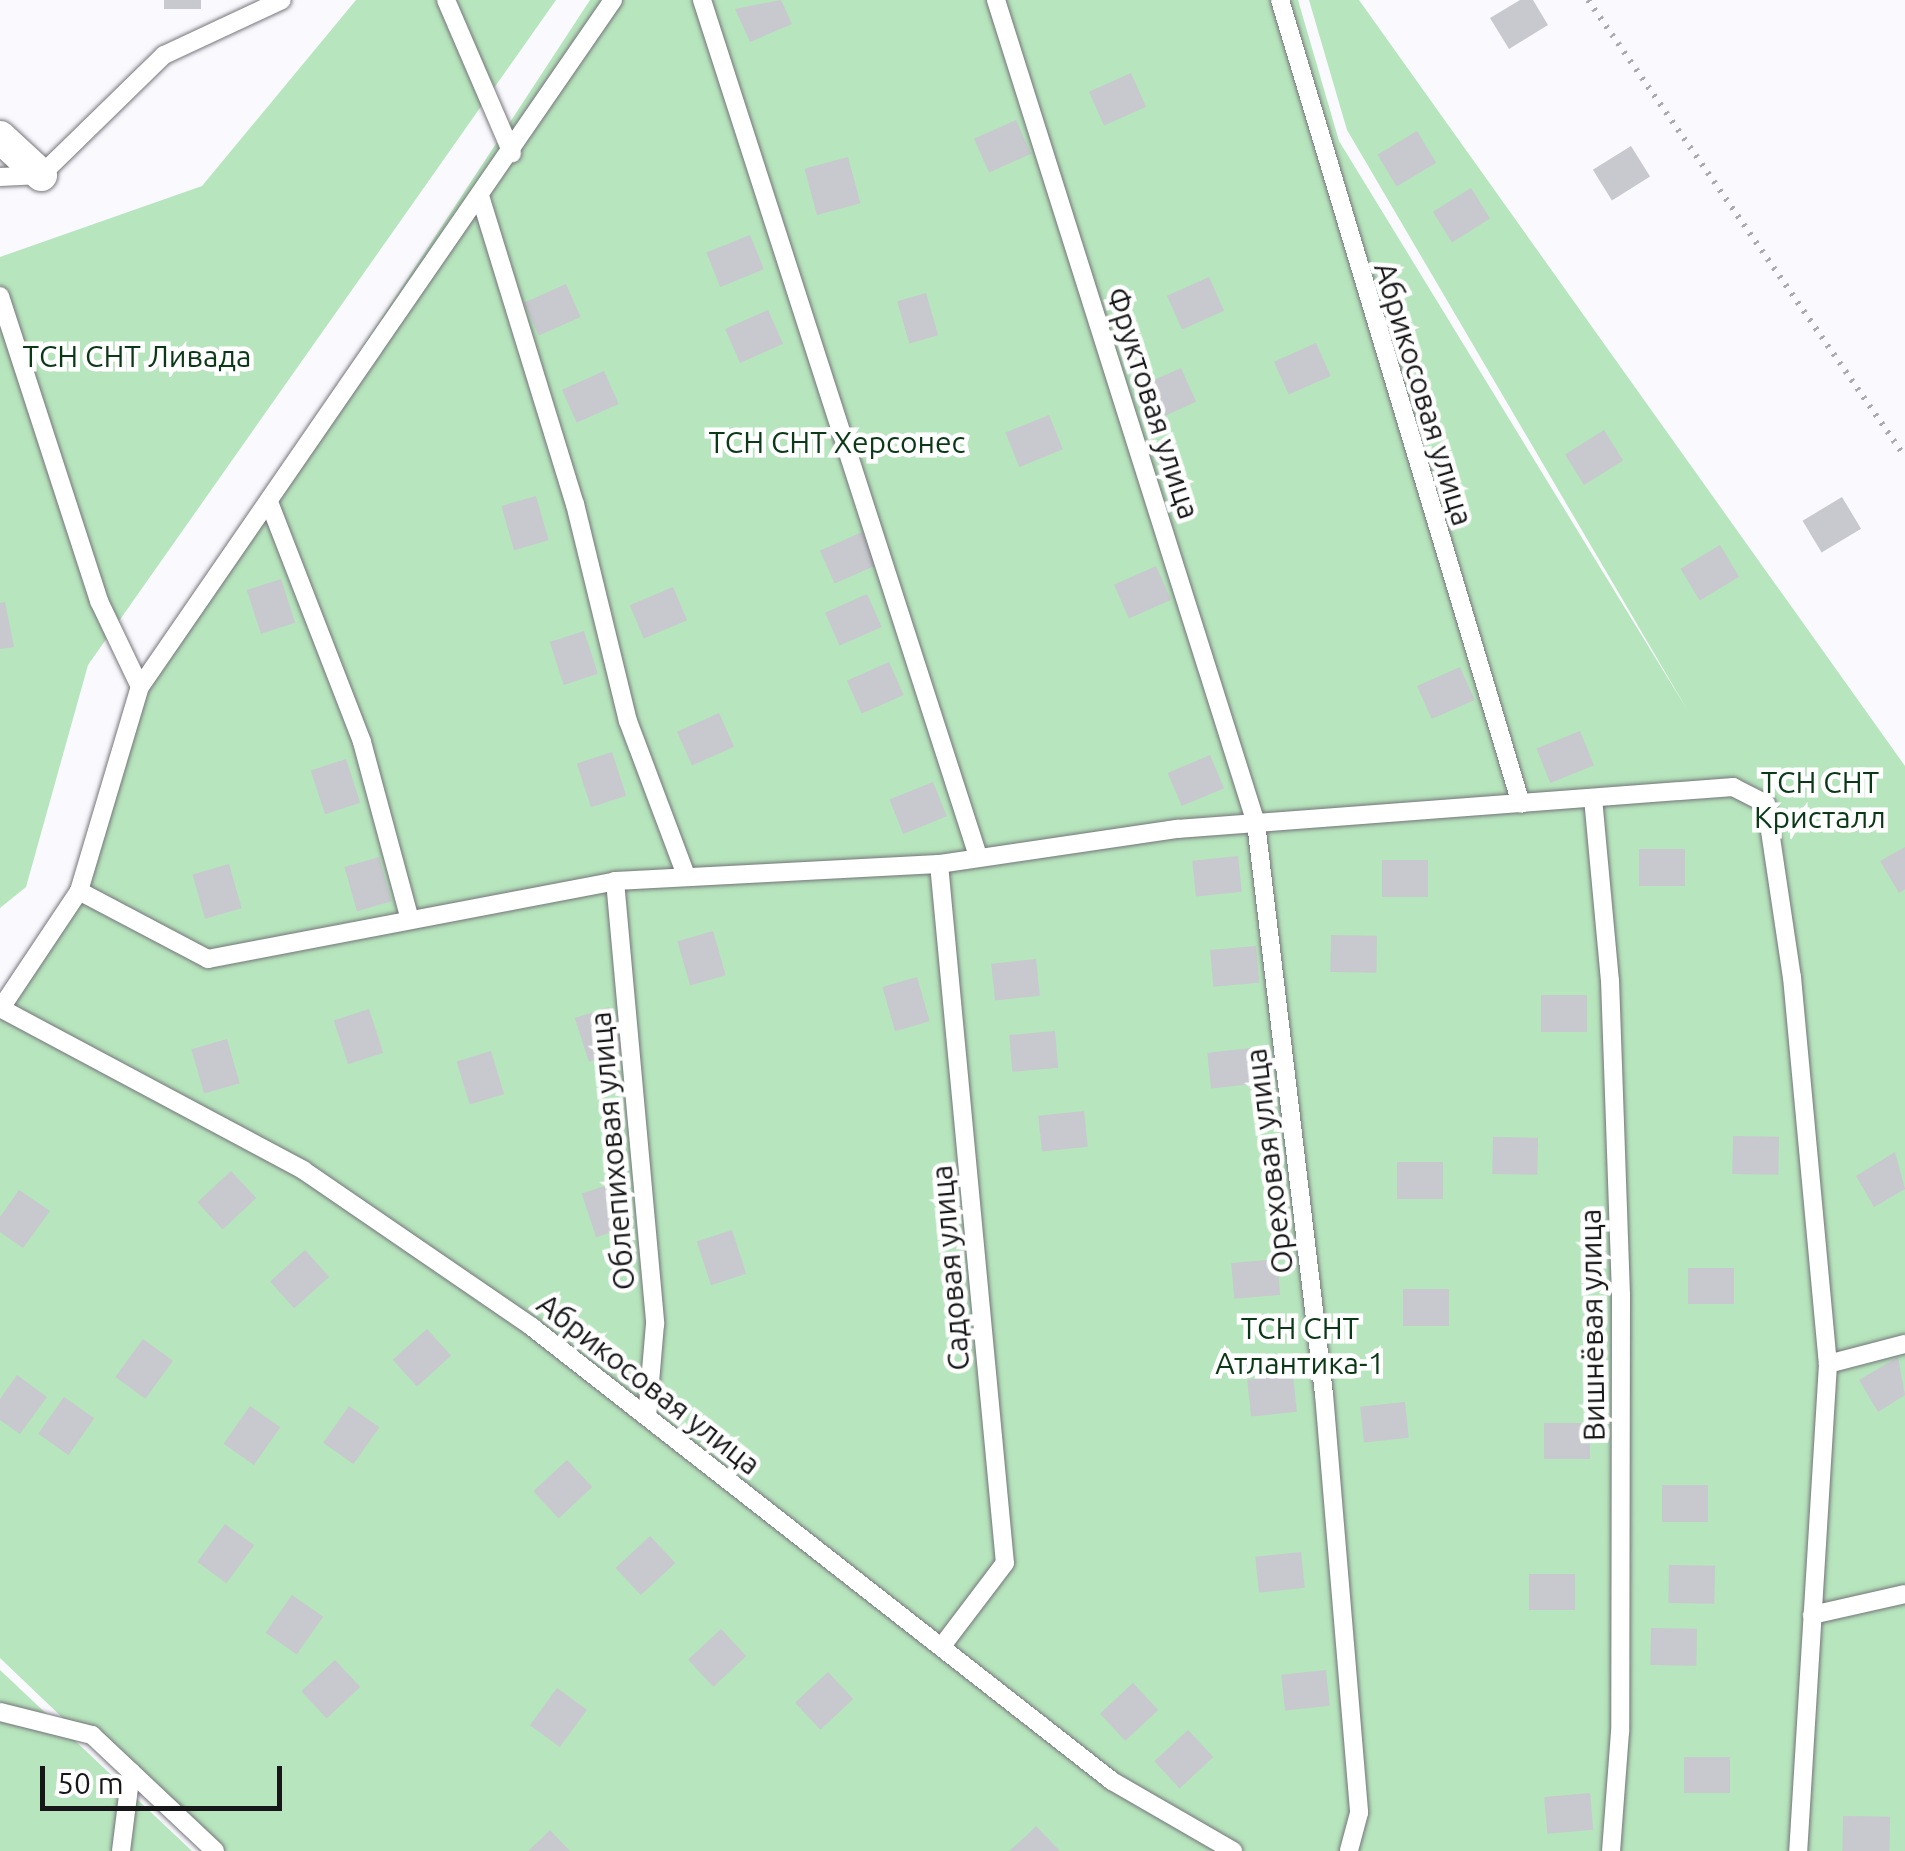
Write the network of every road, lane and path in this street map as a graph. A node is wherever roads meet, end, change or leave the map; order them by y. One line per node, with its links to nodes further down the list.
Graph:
1 (282, 0): 10 (lane)
2 (446, 0): 9 (lane)
3 (613, 0): 9 (lane)
4 (702, 0): 20 (lane)
5 (996, 0): 19 (lane, Фруктовая улица)
6 (1280, 0): 18 (lane, Абрикосовая улица)
7 (1588, 0): 14 (path)
8 (0, 138): 10 (street)
9 (512, 152): 12 (lane)
10 (41, 174): 11 (lane)
11 (0, 177)
12 (481, 200): 15 (lane); 22 (lane)
13 (0, 296): 16 (lane)
14 (1905, 457)
15 (269, 502): 16 (lane); 25 (lane)
16 (140, 686): 24 (lane)
17 (1594, 798): 18 (lane); 28 (lane); 39 (lane, Вишнёвая улица)
18 (1521, 804): 19 (lane)
19 (1256, 823): 20 (lane); 38 (lane, Ореховая улица)
20 (978, 856): 21 (lane)
21 (939, 864): 22 (lane); 32 (lane, Садовая улица)
22 (686, 874): 23 (lane)
23 (615, 881): 25 (lane); 29 (lane, Облепиховая улица)
24 (79, 891): 25 (lane); 26 (lane)
25 (410, 920)
26 (0, 1008): 29 (lane, Абрикосовая улица)
27 (1905, 1344): 28 (lane)
28 (1828, 1364): 31 (lane)
29 (647, 1416): 32 (lane, Абрикосовая улица)
30 (1905, 1594): 31 (lane)
31 (1812, 1615): 40 (lane)
32 (942, 1646): 37 (lane, Абрикосовая улица)
33 (0, 1712): 34 (lane)
34 (131, 1772): 35 (lane); 36 (lane)
35 (122, 1851)
36 (215, 1851)
37 (1233, 1851)
38 (1350, 1851)
39 (1612, 1851)
40 (1798, 1851)

